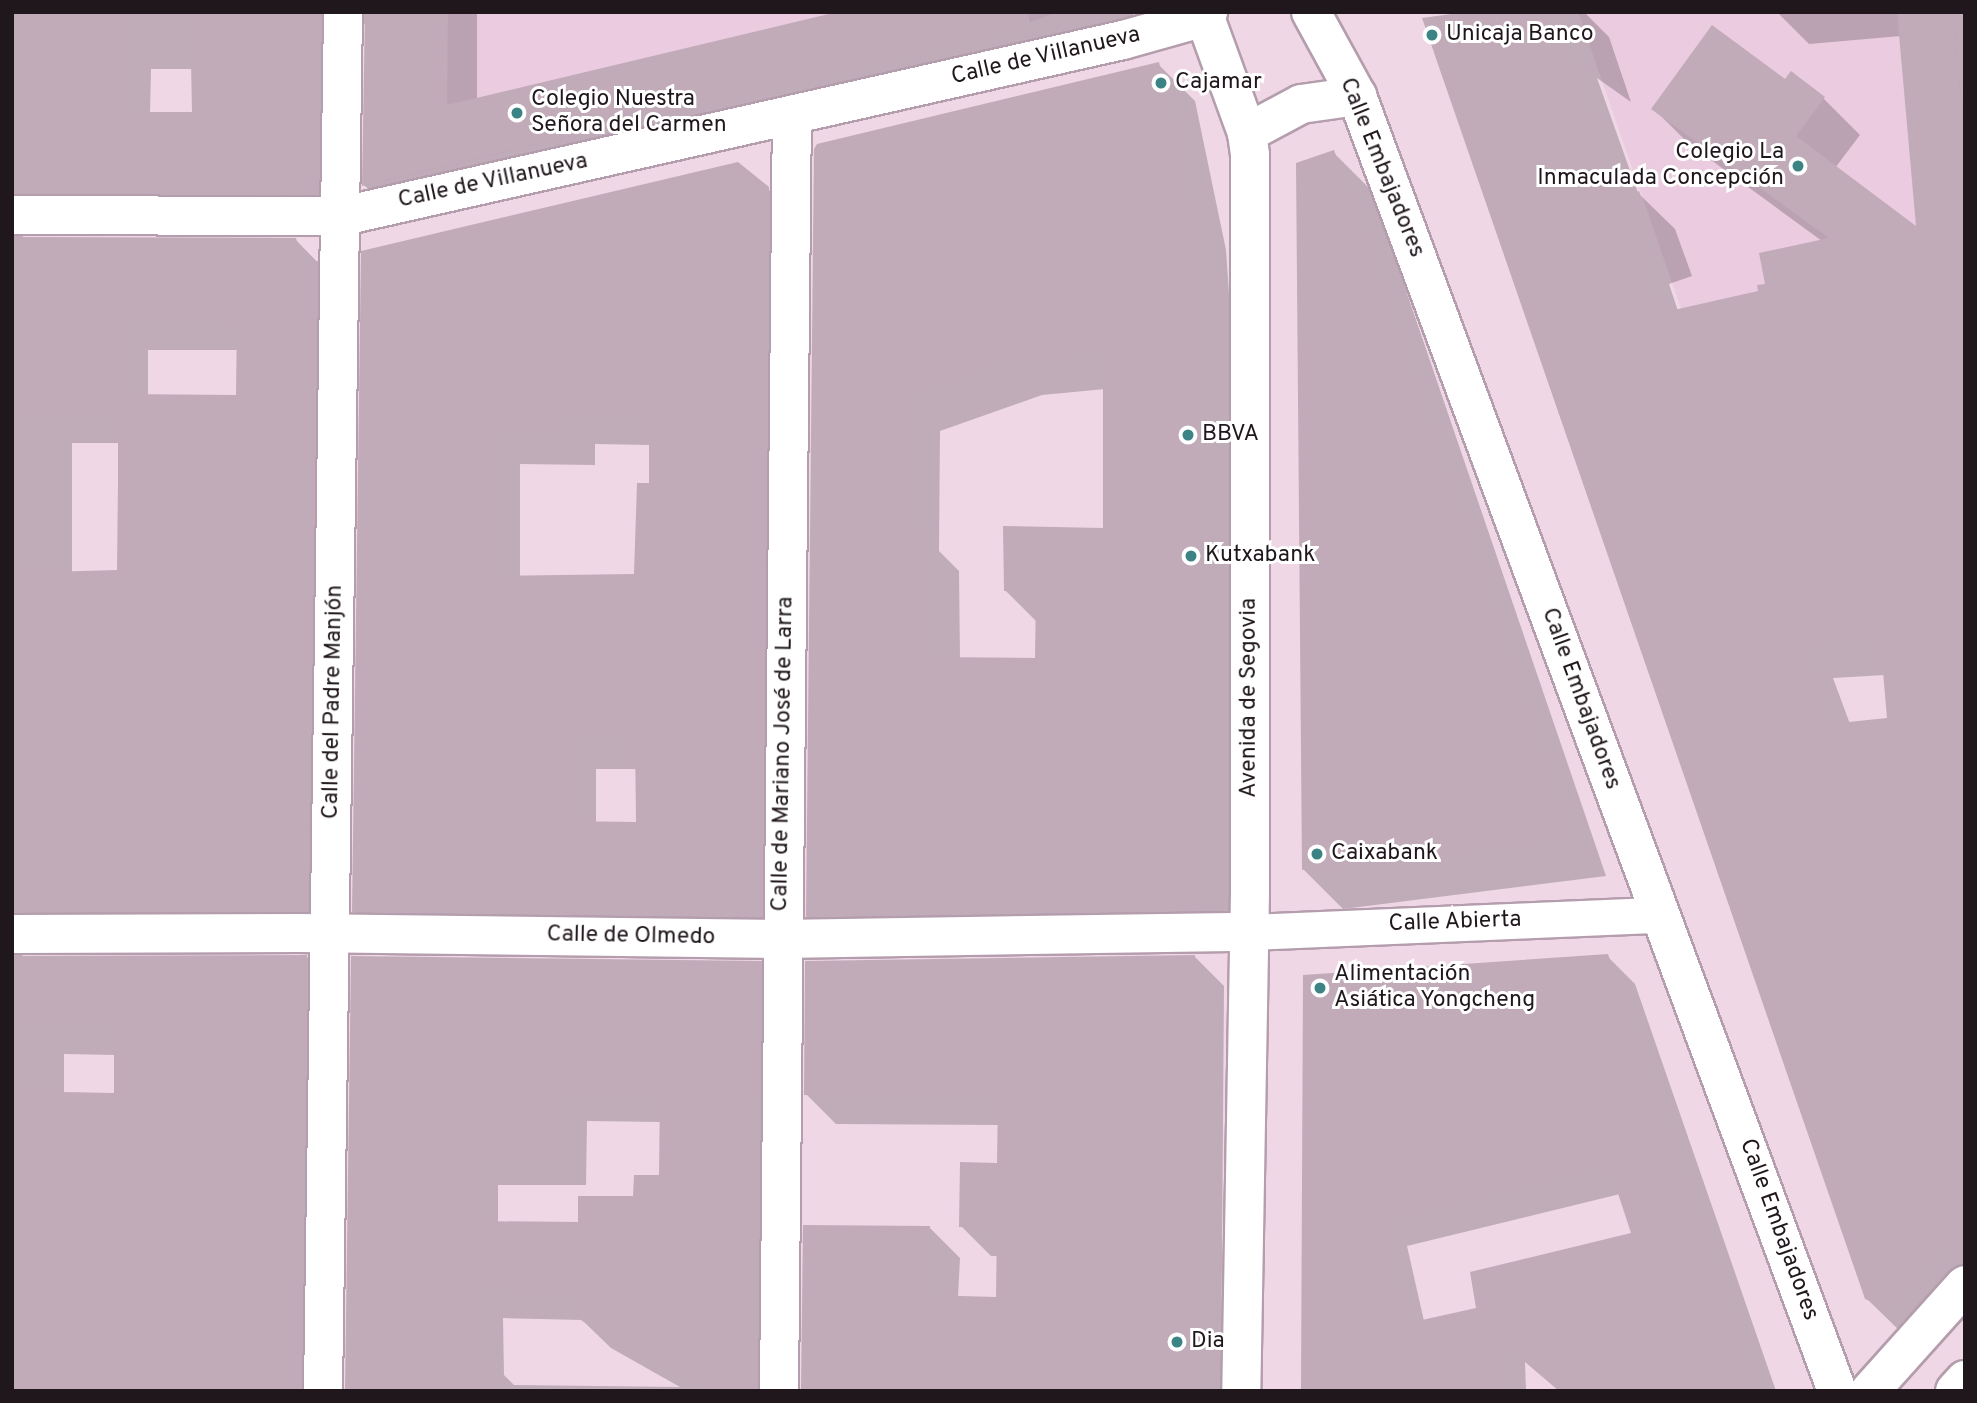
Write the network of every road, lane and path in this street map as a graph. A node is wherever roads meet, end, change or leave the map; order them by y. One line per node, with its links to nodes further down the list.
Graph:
1 (343, 12): 8 (street, Calle del Padre Manjón)
2 (1315, 13): 4 (street, Calle Embajadores)
3 (1206, 14): 5 (street, Calle de Villanueva); 6 (street, Avenida de Segovia)
4 (1357, 96): 6 (street); 9 (street, Calle Embajadores)
5 (792, 117): 8 (street, Calle de Villanueva); 13 (street, Calle de Mariano José de Larra)
6 (1247, 134): 10 (street, Avenida de Segovia)
7 (12, 215): 8 (street, Calle de Villanueva)
8 (343, 216): 11 (street, Calle del Padre Manjón)
9 (1660, 915): 10 (street, Calle Abierta); 19 (street, Calle Embajadores)
10 (1249, 932): 13 (street, Calle de Olmedo); 18 (street, Avenida de Segovia)
11 (330, 933): 12 (street, Calle de Olmedo); 13 (street, Calle de Olmedo); 16 (street, Calle del Padre Manjón)
12 (12, 934)
13 (781, 939): 17 (street, Calle de Mariano José de Larra)
14 (1965, 1285): 20 (street)
15 (1965, 1380): 21 (street)
16 (323, 1391)
17 (779, 1391)
18 (1241, 1391)
19 (1838, 1391)
20 (1870, 1391)
21 (1955, 1391)

